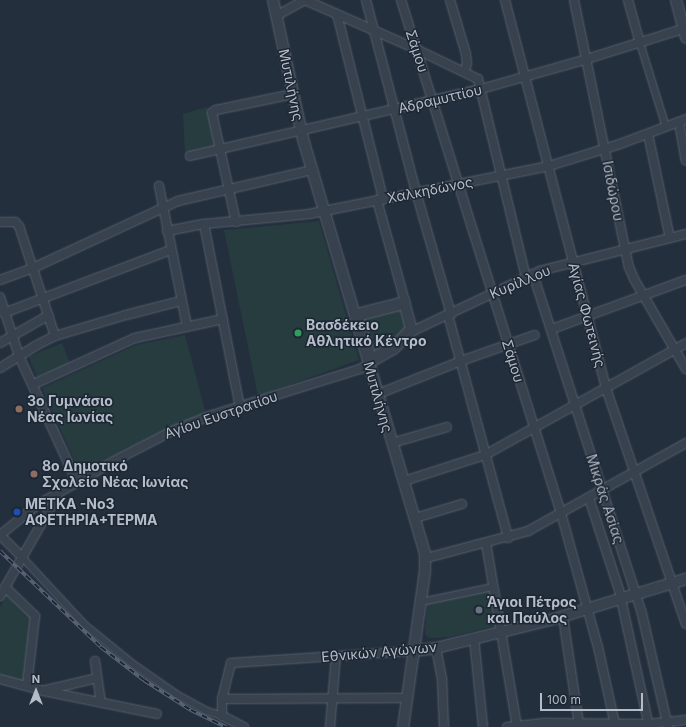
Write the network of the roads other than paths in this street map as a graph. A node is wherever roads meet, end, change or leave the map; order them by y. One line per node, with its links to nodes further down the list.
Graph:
1 (273, 0): 11 (street, Μυτιλήνης)
2 (305, 0): 10 (street); 11 (street)
3 (366, 0): 12 (street)
4 (401, 0): 15 (street, Σάμου)
5 (450, 0): 17 (street)
6 (505, 0): 18 (street, Αγίας Φωτεινής)
7 (574, 0): 16 (street, Ισιδώρου)
8 (628, 0): 14 (street)
9 (676, 0): 13 (street)
10 (337, 14): 12 (street); 23 (street)
11 (276, 16): 20 (street, Μυτιλήνης)
12 (375, 31): 15 (street); 22 (street)
13 (685, 32): 14 (street, Αδραμυττίου)
14 (640, 43): 16 (street, Αδραμυττίου); 25 (street)
15 (416, 48): 17 (street); 21 (street, Σάμου)
16 (587, 59): 18 (street, Αδραμυττίου); 29 (street, Ισιδώρου)
17 (465, 71): 19 (street, Μικράς Ασίας)
18 (525, 78): 19 (street, Αδραμυττίου); 32 (street, Αγίας Φωτεινής)
19 (481, 89): 21 (street, Αδραμυττίου); 34 (street, Μικράς Ασίας)
20 (293, 94): 26 (street, Μυτιλήνης); 28 (street)
21 (433, 101): 22 (street, Αδραμυττίου); 35 (street, Σάμου)
22 (395, 109): 23 (street, Αδραμυττίου); 38 (street)
23 (362, 117): 26 (street, Αδραμυττίου); 39 (street)
24 (682, 121): 25 (street, Χαλκηδώνος); 31 (street)
25 (666, 127): 27 (street, Χαλκηδώνος)
26 (301, 131): 28 (street, Αδραμυττίου); 33 (street, Μυτιλήνης)
27 (648, 134): 29 (street, Χαλκηδώνος); 47 (street)
28 (220, 149): 30 (street, Αδραμυττίου); 37 (street)
29 (605, 149): 32 (street, Χαλκηδώνος); 48 (street, Ισιδώρου)
30 (190, 156)
31 (686, 160)
32 (549, 166): 34 (street, Χαλκηδώνος); 50 (street, Αγίας Φωτεινής)
33 (312, 170): 37 (street); 41 (street, Μυτιλήνης)
34 (503, 175): 35 (street, Χαλκηδώνος); 52 (street, Μικράς Ασίας)
35 (458, 184): 38 (street, Χαλκηδώνος); 55 (street, Σάμου)
36 (159, 186): 40 (street)
37 (229, 188): 40 (street); 43 (street)
38 (416, 192): 39 (street, Χαλκηδώνος); 64 (street)
39 (380, 200): 41 (street, Χαλκηδώνος); 60 (street)
40 (163, 208): 45 (street); 51 (street)
41 (324, 212): 43 (street, Χαλκηδώνος); 63 (street, Μυτιλήνης)
42 (0, 222): 51 (street)
43 (236, 222): 44 (street, Χαλκηδώνος)
44 (204, 224): 45 (street, Χαλκηδώνος); 66 (street)
45 (167, 230): 49 (street)
46 (686, 234): 47 (street, Κυρίλλου)
47 (670, 238): 48 (street, Κυρίλλου)
48 (625, 249): 50 (street, Κυρίλλου); 56 (street, Ισιδώρου)
49 (171, 250): 58 (street); 59 (street)
50 (573, 262): 52 (street, Κυρίλλου); 65 (street, Αγίας Φωτεινής)
51 (33, 268): 53 (street); 58 (street)
52 (530, 275): 55 (street, Κυρίλλου); 68 (street, Μικράς Ασίας)
53 (0, 280)
54 (686, 280): 56 (street)
55 (492, 294): 64 (street, Κυρίλλου); 75 (street, Σάμου)
56 (644, 296): 65 (street); 76 (street, Ισιδώρου)
57 (0, 297): 61 (street)
58 (43, 298): 61 (street); 62 (street)
59 (181, 301): 67 (street); 72 (street)
60 (405, 301): 63 (street); 69 (street)
61 (4, 312): 71 (street)
62 (49, 315): 71 (street); 72 (street)
63 (357, 315): 63 (street); 79 (street, Μυτιλήνης)
64 (450, 315): 69 (street, Κυρίλλου); 78 (street)
65 (587, 318): 68 (street); 83 (street, Αγίας Φωτεινής)
66 (222, 319): 67 (street); 86 (street)
67 (187, 326): 82 (street)
68 (552, 329): 85 (street, Μικράς Ασίας)
69 (414, 331): 79 (street, Κυρίλλου)
70 (535, 335): 75 (street)
71 (12, 336): 73 (street); 77 (street)
72 (55, 336): 77 (street)
73 (0, 343)
74 (686, 343): 76 (street)
75 (508, 344): 78 (street); 88 (street, Σάμου)
76 (675, 350): 81 (street, Ισιδώρου); 83 (street)
77 (19, 356): 80 (street); 82 (street)
78 (461, 361): 84 (street); 91 (street)
79 (369, 364): 84 (street, Μυτιλήνης); 86 (street, Αγίου Ευστρατίου)
80 (0, 368)
81 (686, 369)
82 (34, 384): 94 (street)
83 (606, 388): 85 (street); 92 (street, Αγίας Φωτεινής)
84 (378, 394): 89 (street, Μυτιλήνης)
85 (575, 405): 88 (street); 95 (street, Μικράς Ασίας)
86 (240, 407): 94 (street, Αγίου Ευστρατίου)
87 (447, 427): 89 (street)
88 (534, 428): 91 (street); 99 (street, Σάμου)
89 (392, 443): 93 (street, Μυτιλήνης)
90 (686, 443): 92 (street)
91 (485, 455): 93 (street); 102 (street)
92 (636, 472): 95 (street); 107 (street, Αγίας Φωτεινής)
93 (404, 481): 100 (street, Μυτιλήνης)
94 (77, 482): 96 (street, Αγίου Ευστρατίου)
95 (602, 490): 97 (street); 110 (street, Μικράς Ασίας)
96 (59, 492): 101 (street, Αγίου Ευστρατίου); 104 (street)
97 (589, 498): 99 (street); 111 (street)
98 (462, 504): 100 (street)
99 (561, 513): 102 (street); 113 (street, Σάμου)
100 (415, 518): 105 (street, Μυτιλήνης)
101 (0, 535): 104 (street)
102 (508, 538): 103 (street)
103 (486, 543): 105 (street); 108 (street)
104 (21, 556): 109 (street); 131 (street)
105 (426, 558): 112 (street, Μυτιλήνης)
106 (686, 579): 107 (street, Εθνικών Αγώνων)
107 (673, 584): 110 (street, Εθνικών Αγώνων); 115 (street, Αγίας Φωτεινής)
108 (493, 587): 112 (street); 116 (street)
109 (2, 591): 124 (street)
110 (636, 596): 111 (street, Εθνικών Αγώνων); 137 (street, Μικράς Ασίας)
111 (621, 600): 113 (street, Εθνικών Αγώνων); 136 (street)
112 (421, 602): 119 (street, Μυτιλήνης)
113 (587, 610): 114 (street, Εθνικών Αγώνων); 133 (street, Σάμου)
114 (563, 617): 116 (street, Εθνικών Αγώνων); 135 (street)
115 (686, 624)
116 (501, 632): 117 (street, Εθνικών Αγώνων); 138 (street)
117 (474, 638): 118 (street, Εθνικών Αγώνων); 143 (street)
118 (436, 648): 119 (street, Εθνικών Αγώνων); 142 (street)
119 (414, 651): 120 (street, Εθνικών Αγώνων); 127 (street, Μυτιλήνης)
120 (336, 656): 126 (street); 128 (street, Εθνικών Αγώνων)
121 (95, 661): 122 (street)
122 (97, 678): 125 (street); 129 (street)
123 (0, 679): 124 (street)
124 (27, 686): 125 (street)
125 (44, 690): 129 (street)
126 (333, 698): 127 (street); 128 (street); 140 (street)
127 (407, 698): 141 (street, Μυτιλήνης)
128 (222, 699): 131 (street)
129 (101, 703): 130 (street)
130 (157, 714)
131 (222, 716): 139 (street)
132 (686, 720): 137 (street)
133 (615, 724): 135 (street); 136 (street)
134 (542, 725): 135 (street); 138 (street)
135 (582, 725)
136 (648, 725): 137 (street)
137 (668, 725)
138 (517, 726): 144 (street)
139 (244, 727)
140 (330, 727)
141 (403, 727)
142 (444, 727)
143 (483, 727)
144 (507, 727)

